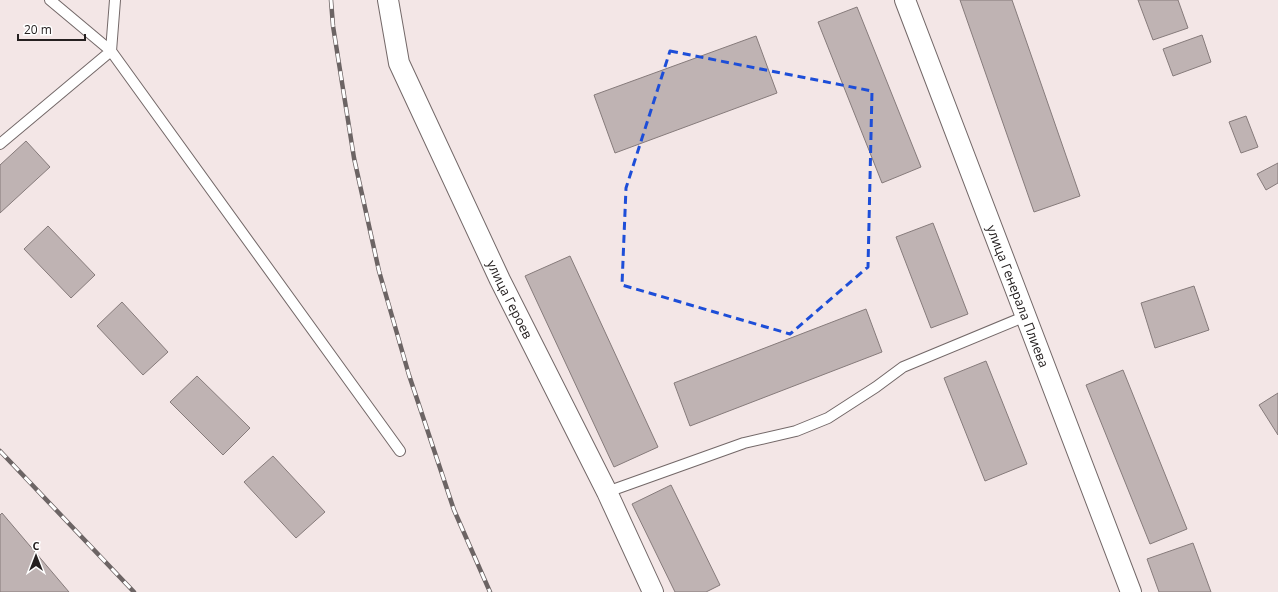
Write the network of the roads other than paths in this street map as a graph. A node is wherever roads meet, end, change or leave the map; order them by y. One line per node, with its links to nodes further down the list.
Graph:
1 (50, 0): 5 (lane)
2 (115, 0): 5 (lane)
3 (388, 0): 9 (street, улица Героев)
4 (905, 0): 7 (street, улица Генерала Плиева)
5 (112, 51): 6 (lane); 8 (lane)
6 (0, 144)
7 (1026, 316): 9 (lane); 11 (street, улица Генерала Плиева)
8 (400, 451)
9 (607, 492): 10 (street, улица Героев)
10 (654, 592)
11 (1131, 592)

